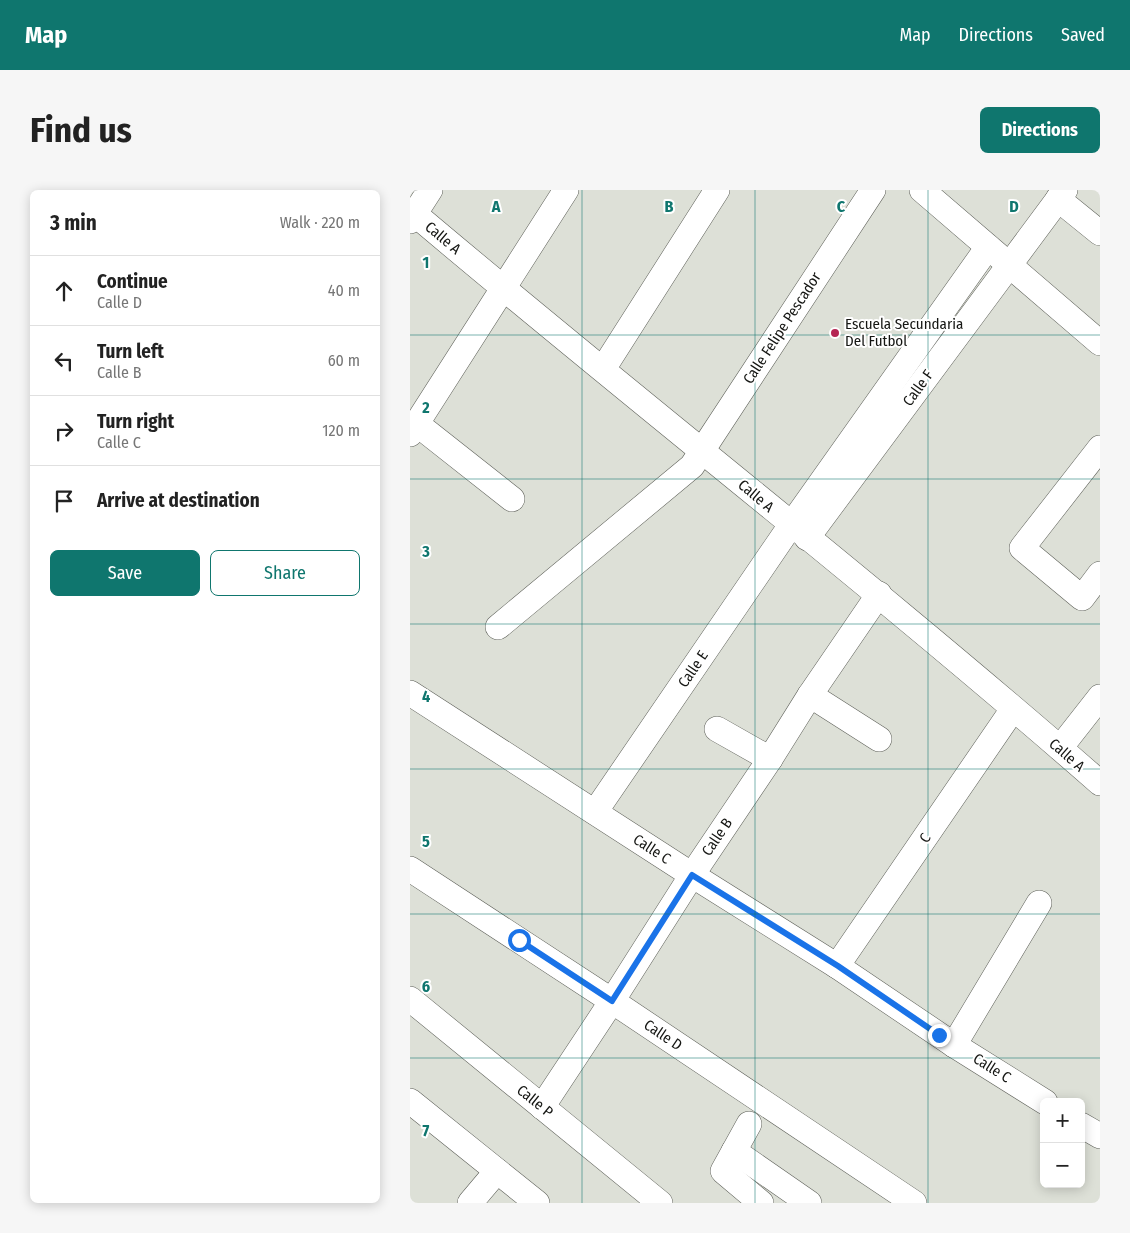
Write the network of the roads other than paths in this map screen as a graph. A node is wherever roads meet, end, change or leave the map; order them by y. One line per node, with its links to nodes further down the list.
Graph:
1 (430, 190): 7 (street)
2 (566, 190): 11 (street)
3 (717, 190): 13 (street)
4 (872, 190): 16 (street, Calle Felipe Pescador)
5 (922, 190): 9 (street)
6 (1062, 194): 8 (street); 10 (street, Calle F)
7 (412, 215): 11 (street, Calle A)
8 (1100, 234)
9 (988, 247): 10 (street); 18 (street, Calle F)
10 (1009, 264): 12 (street); 18 (street, Calle F)
11 (503, 288): 13 (street, Calle A); 14 (street)
12 (1100, 343)
13 (602, 369): 16 (street, Calle A)
14 (413, 429): 17 (street)
15 (1100, 448): 19 (street)
16 (697, 458): 18 (street, Calle A); 21 (street, Calle Felipe Pescador)
17 (512, 499)
18 (799, 531): 20 (street, Calle A); 31 (street, Calle E)
19 (1100, 574)
20 (878, 594): 23 (street, Calle B); 25 (street, Calle A)
21 (498, 627)
22 (410, 693): 31 (street, Calle C)
23 (810, 695): 27 (street); 29 (street, Calle B)
24 (1100, 696): 28 (street)
25 (1014, 709): 28 (street, Calle A); 35 (street, C)
26 (717, 729): 29 (street)
27 (879, 739)
28 (1060, 748): 30 (street, Calle A)
29 (770, 759): 33 (street, Calle B)
30 (1100, 783)
31 (595, 812): 33 (street, Calle C)
32 (410, 869): 37 (street, Calle D)
33 (692, 875): 35 (street, Calle C); 37 (street, Calle B)
34 (1039, 903): 38 (street)
35 (838, 966): 38 (street, Calle C)
36 (410, 999): 41 (street, Calle P)
37 (612, 1001): 41 (street, Calle B); 52 (street, Calle D)
38 (954, 1045): 39 (street, Calle C)
39 (1040, 1099)
40 (410, 1101): 46 (street)
41 (542, 1107): 49 (street, Calle P)
42 (749, 1124): 45 (street)
43 (1085, 1127): 44 (street)
44 (1100, 1136)
45 (734, 1151): 50 (street); 51 (street)
46 (497, 1171): 47 (street); 48 (street)
47 (470, 1203)
48 (537, 1203)
49 (660, 1203)
50 (761, 1203)
51 (809, 1203)
52 (914, 1203)

